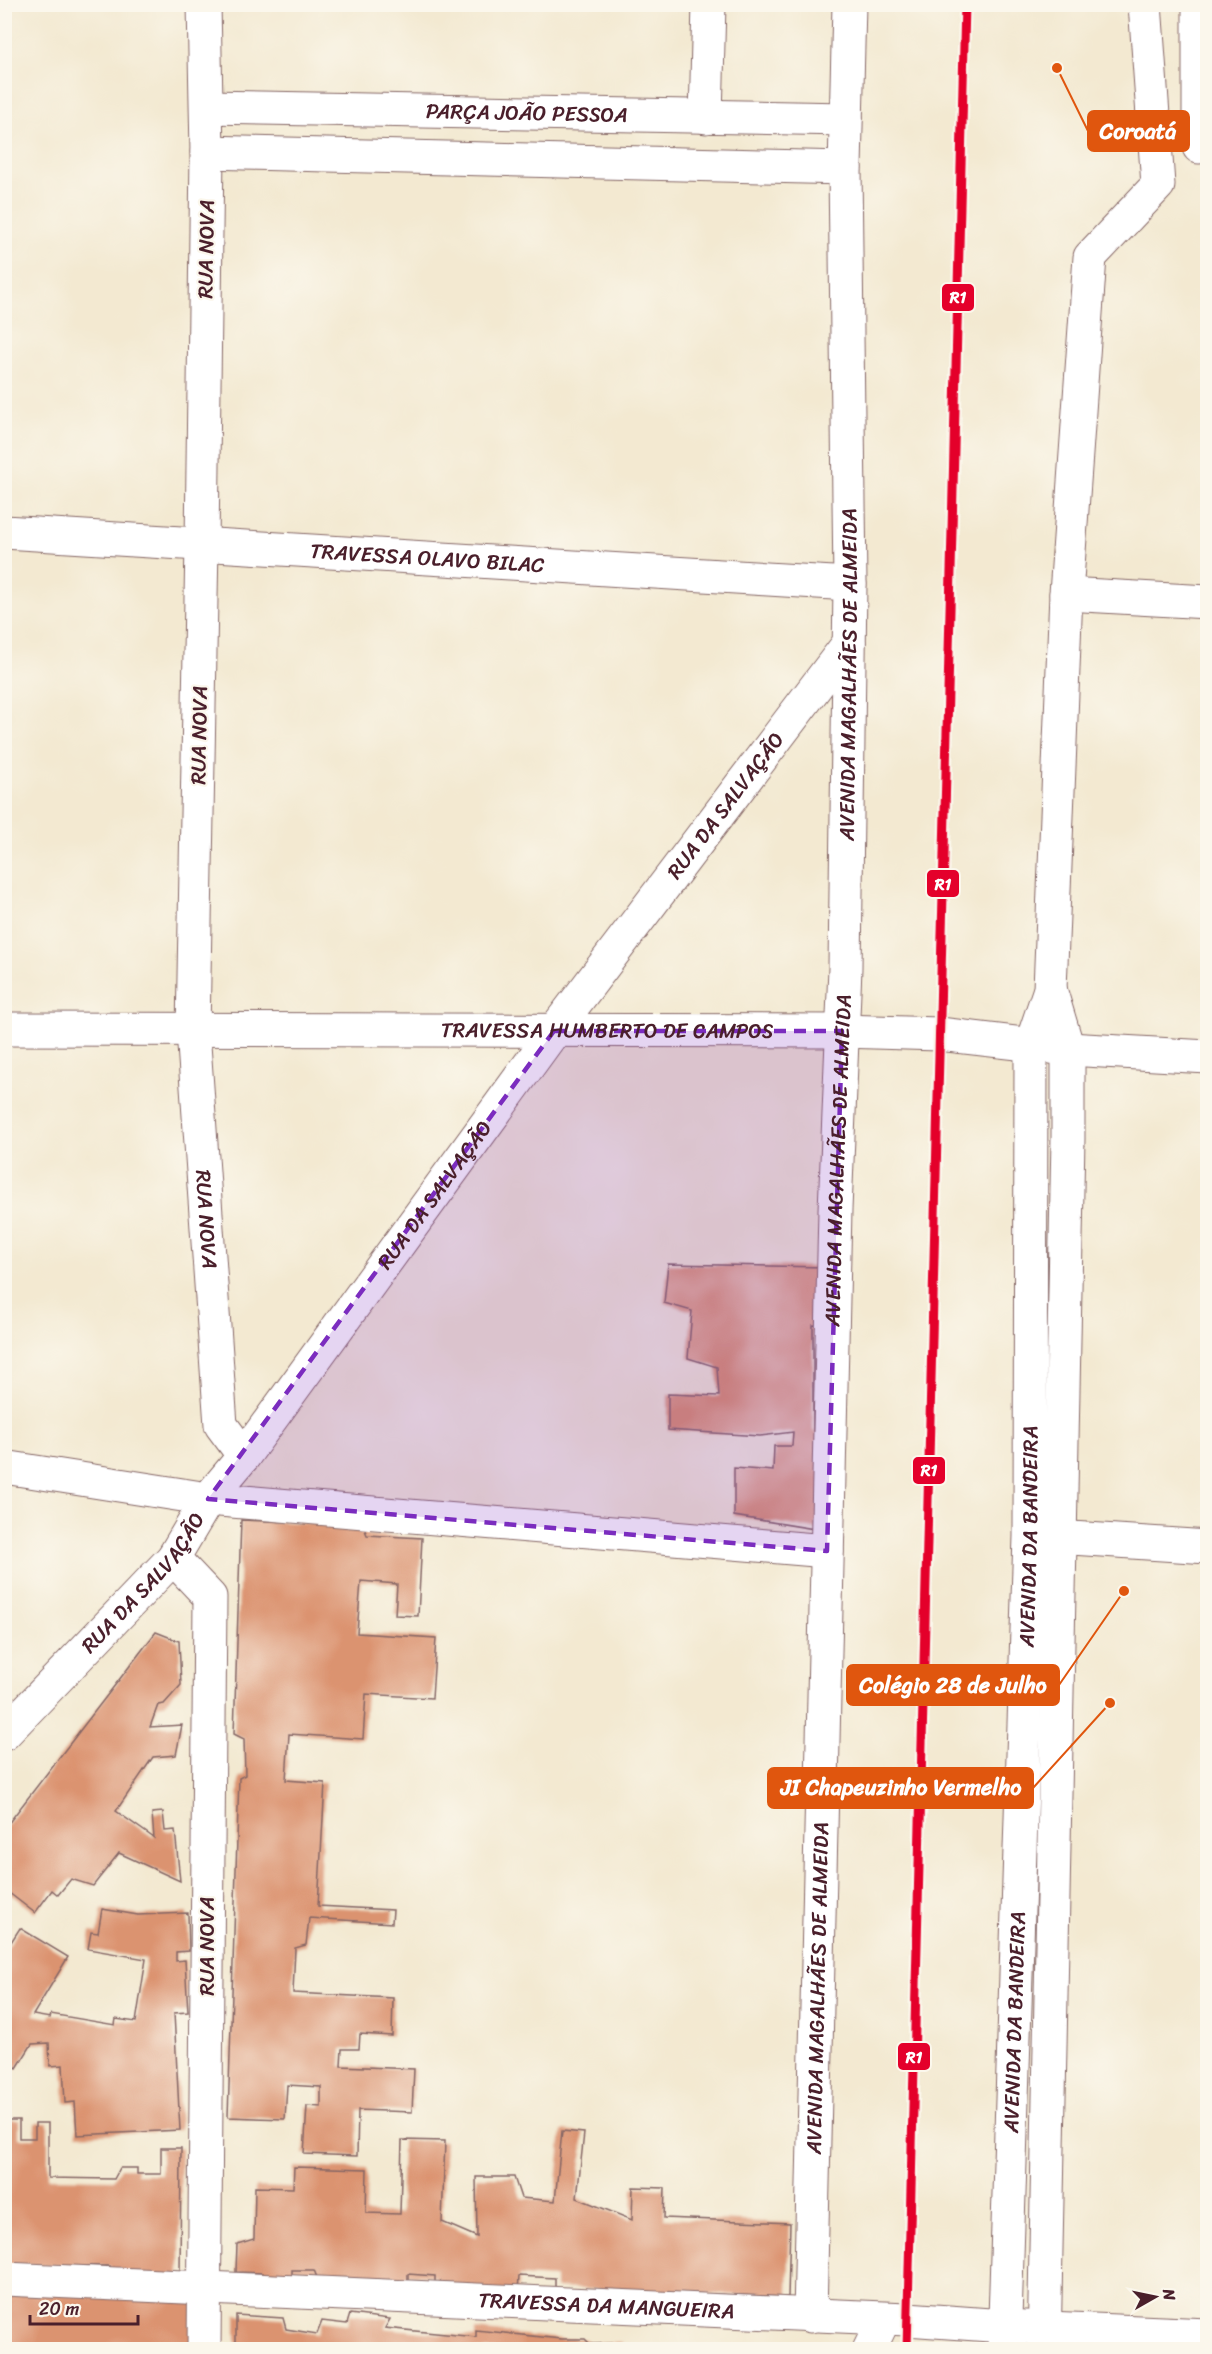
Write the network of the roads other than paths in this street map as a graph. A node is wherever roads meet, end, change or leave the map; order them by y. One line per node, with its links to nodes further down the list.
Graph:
1 (204, 4): 6 (street, RUA NOVA)
2 (709, 4): 7 (street)
3 (849, 4): 8 (street, AVENIDA MAGALHÃES DE ALMEIDA)
4 (1145, 4): 12 (street)
5 (1199, 4): 9 (street)
6 (207, 107): 7 (street, PARÇA JOÃO PESSOA); 10 (street, RUA NOVA)
7 (706, 117): 8 (street, PARÇA JOÃO PESSOA)
8 (846, 119): 11 (street, AVENIDA MAGALHÃES DE ALMEIDA)
9 (1203, 147): 12 (street)
10 (207, 152): 11 (street); 14 (street, RUA NOVA)
11 (845, 168): 15 (street, AVENIDA MAGALHÃES DE ALMEIDA)
12 (1158, 185): 16 (street)
13 (4, 532): 14 (street, TRAVESSA OLAVO BILAC)
14 (202, 544): 15 (street, TRAVESSA OLAVO BILAC); 21 (street, RUA NOVA)
15 (850, 584): 18 (street, AVENIDA MAGALHÃES DE ALMEIDA)
16 (1066, 594): 17 (street); 19 (street)
17 (1208, 602)
18 (849, 644): 22 (street, AVENIDA MAGALHÃES DE ALMEIDA); 23 (street, RUA DA SALVAÇÃO)
19 (1050, 989): 24 (street); 25 (street)
20 (4, 1029): 21 (street, TRAVESSA HUMBERTO DE CAMPOS)
21 (193, 1031): 23 (street, TRAVESSA HUMBERTO DE CAMPOS); 27 (street, RUA NOVA)
22 (842, 1031): 23 (street, TRAVESSA HUMBERTO DE CAMPOS); 24 (street, TRAVESSA HUMBERTO DE CAMPOS); 32 (street, AVENIDA MAGALHÃES DE ALMEIDA)
23 (554, 1032): 27 (street, RUA DA SALVAÇÃO)
24 (1031, 1045): 25 (street, TRAVESSA HUMBERTO DE CAMPOS); 30 (street, AVENIDA DA BANDEIRA)
25 (1068, 1049): 26 (street, TRAVESSA HUMBERTO DE CAMPOS); 30 (street, AVENIDA DA BANDEIRA)
26 (1208, 1057)
27 (244, 1456): 29 (street, RUA DA SALVAÇÃO)
28 (4, 1467): 29 (street)
29 (208, 1499): 32 (street); 33 (street, RUA DA SALVAÇÃO)
30 (1045, 1536): 31 (street); 40 (street, AVENIDA DA BANDEIRA); 41 (street, AVENIDA DA BANDEIRA)
31 (1208, 1547)
32 (827, 1551): 37 (street, AVENIDA MAGALHÃES DE ALMEIDA)
33 (172, 1558): 34 (street, RUA DA SALVAÇÃO); 36 (street, RUA NOVA)
34 (4, 1734)
35 (4, 2279): 36 (street, TRAVESSA DA MANGUEIRA)
36 (205, 2288): 37 (street, TRAVESSA DA MANGUEIRA); 42 (street, RUA NOVA)
37 (810, 2316): 38 (street, TRAVESSA DA MANGUEIRA)
38 (884, 2319): 40 (street, TRAVESSA DA MANGUEIRA); 43 (street)
39 (1208, 2335): 41 (street, TRAVESSA DA MANGUEIRA)
40 (1004, 2338): 41 (street, TRAVESSA DA MANGUEIRA)
41 (1045, 2339)
42 (204, 2349)
43 (869, 2349)

